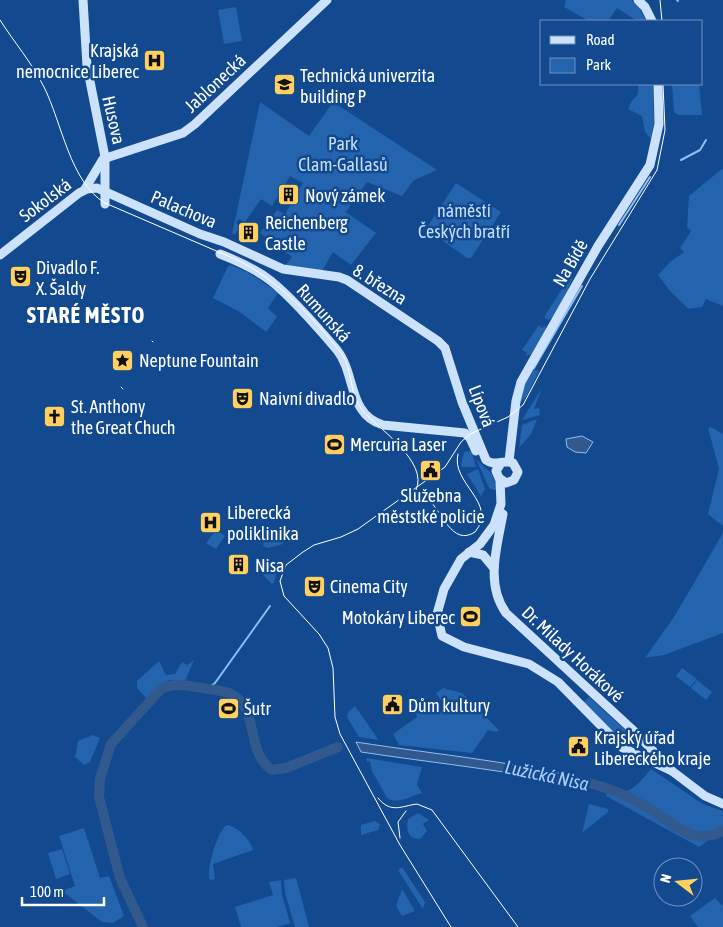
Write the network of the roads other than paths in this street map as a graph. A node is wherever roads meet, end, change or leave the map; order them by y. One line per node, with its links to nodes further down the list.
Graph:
1 (82, 0): 6 (street, Husova)
2 (328, 0): 6 (street, Jablonecká)
3 (638, 0): 4 (street)
4 (652, 20)
5 (658, 85): 15 (street, Na Bídě)
6 (103, 159): 7 (street); 8 (street, Husova)
7 (85, 189): 8 (street); 11 (street, Sokolská)
8 (100, 189): 9 (street, Palachova)
9 (234, 246): 12 (street, 8. března)
10 (220, 254): 14 (street, Rumunská)
11 (0, 255)
12 (445, 348): 13 (street, Lípová)
13 (462, 402): 14 (street); 15 (street, Lípová)
14 (452, 431): 16 (street)
15 (505, 462): 16 (street); 17 (street)
16 (498, 477): 17 (street); 18 (street)
17 (510, 482): 20 (street, Dr. Milady Horákové)
18 (480, 544): 19 (street); 20 (street)
19 (469, 552): 21 (street); 23 (street)
20 (495, 557): 21 (street, Dr. Milady Horákové)
21 (494, 568): 22 (street, Dr. Milady Horákové)
22 (635, 732): 23 (street); 24 (street, Dr. Milady Horákové)
23 (623, 748): 24 (street)
24 (672, 771): 25 (street, Dr. Milady Horákové)
25 (723, 804)

